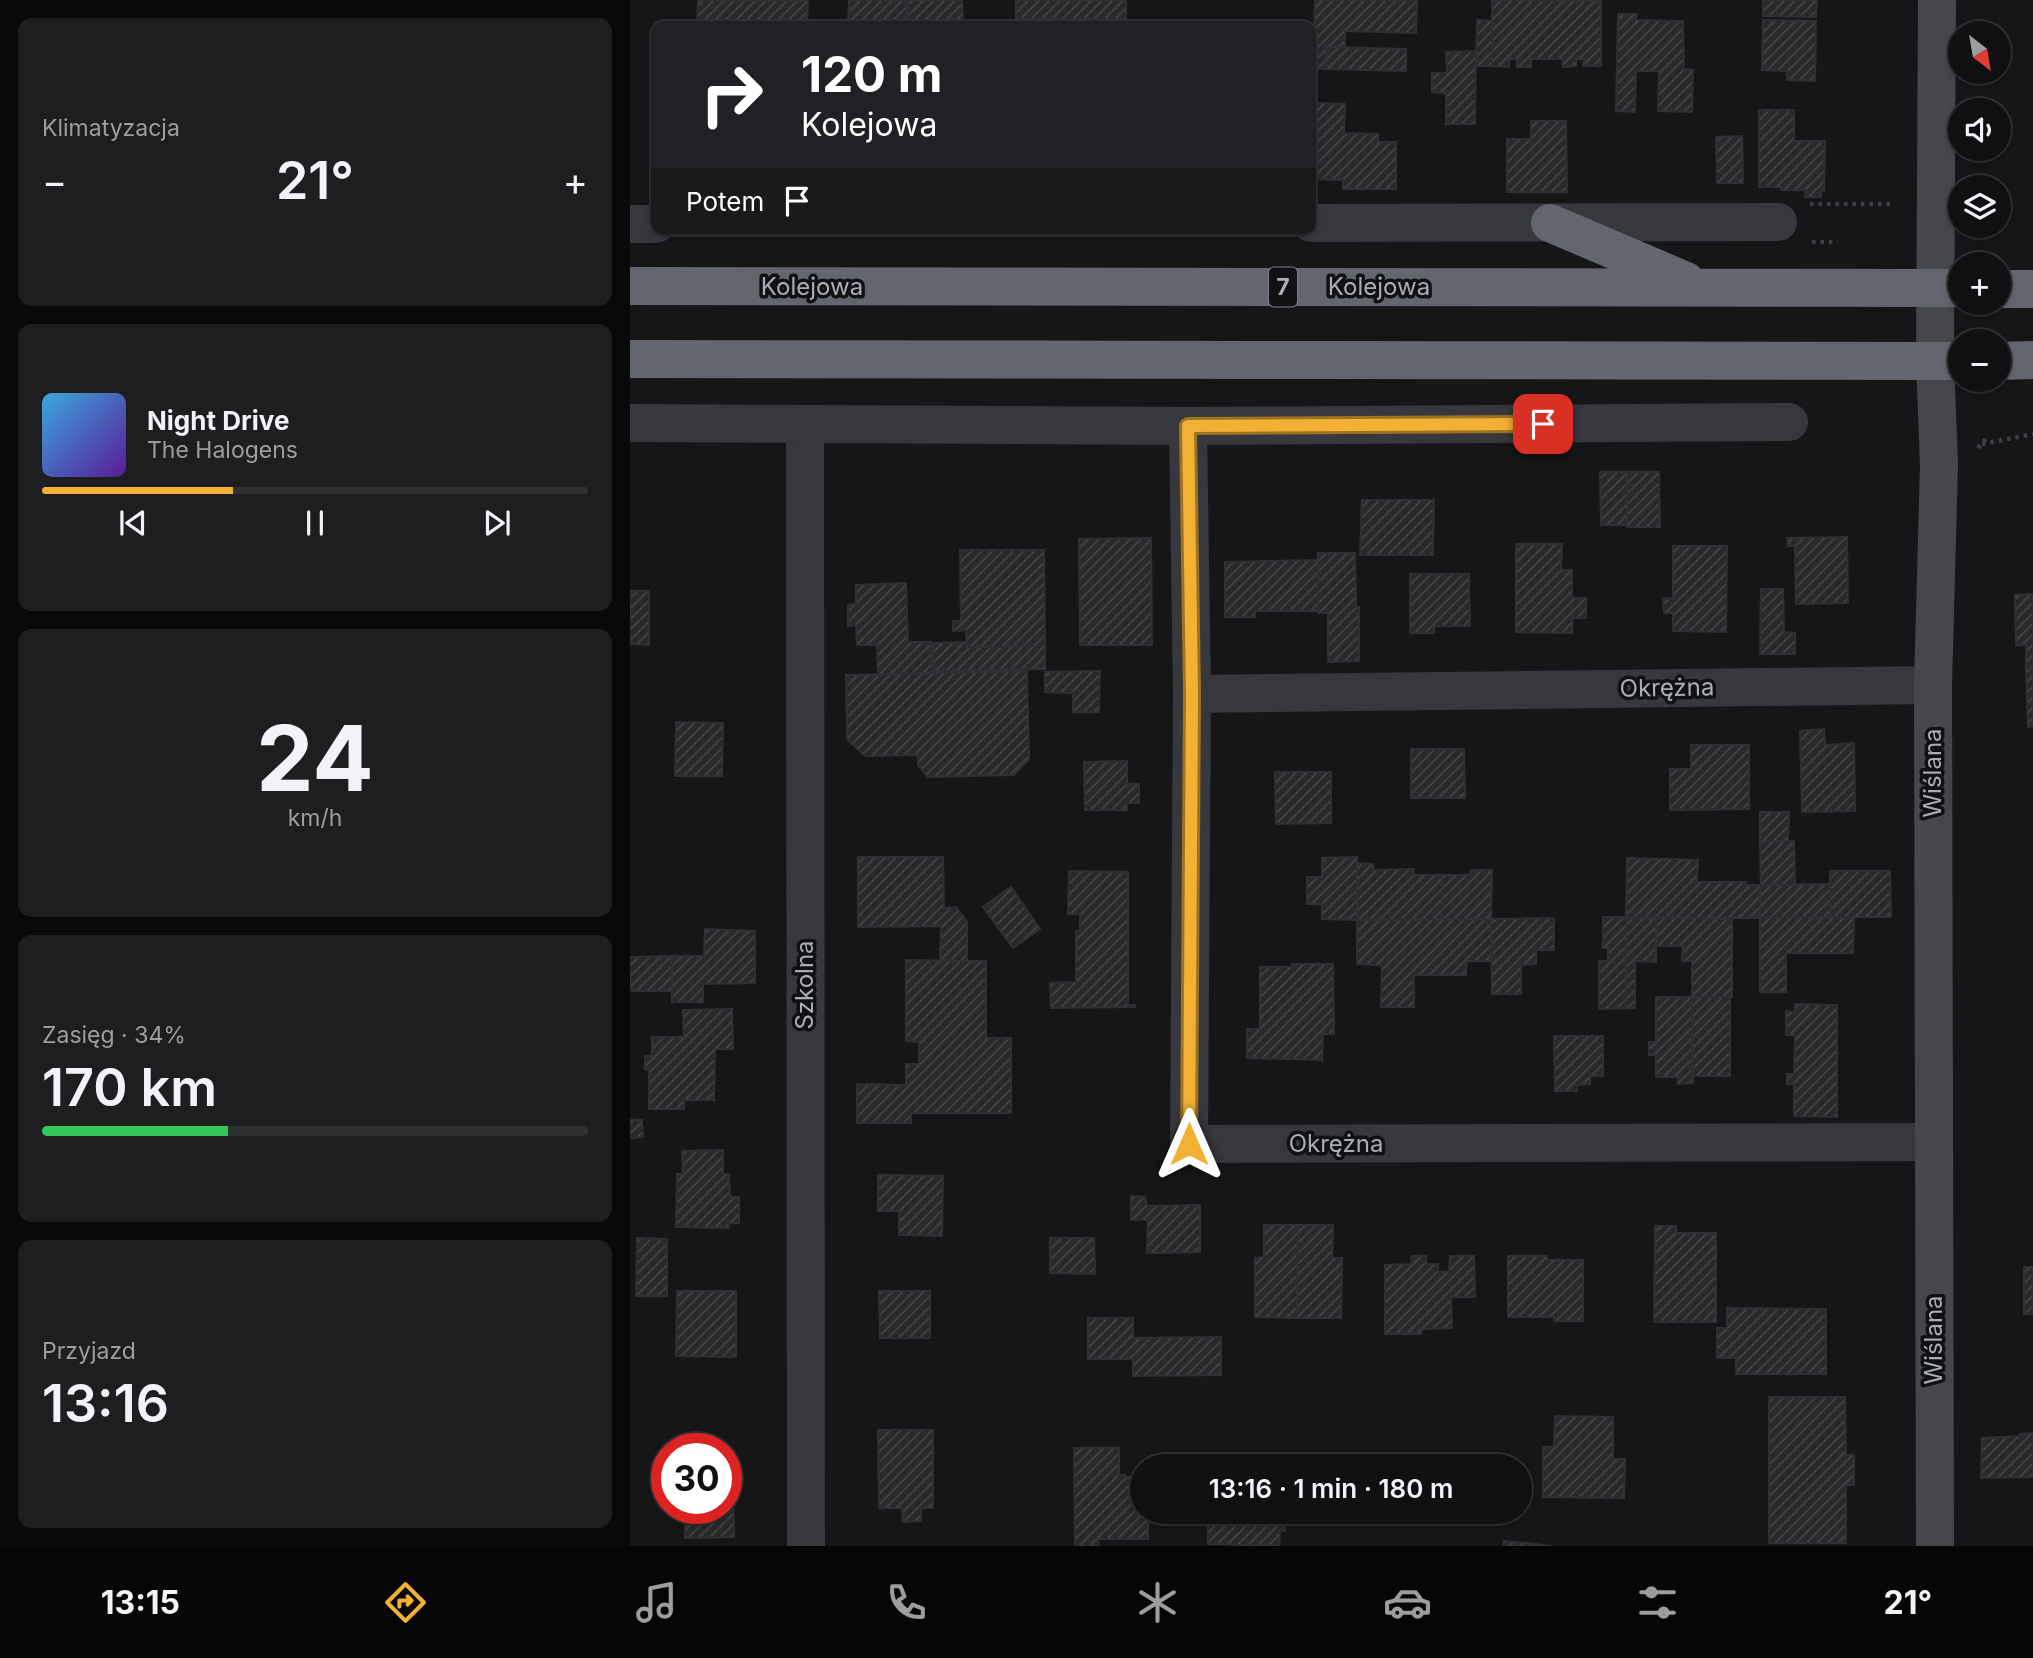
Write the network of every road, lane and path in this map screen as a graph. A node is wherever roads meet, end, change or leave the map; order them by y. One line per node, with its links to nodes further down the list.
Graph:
1 (1937, 0): 10 (street, Wiślana)
2 (1893, 204): 3 (path)
3 (1778, 222): 5 (street)
4 (1316, 223): 5 (street)
5 (1550, 223): 9 (highway)
6 (630, 224): 7 (street)
7 (651, 224)
8 (630, 286): 9 (highway, Kolejowa / 7)
9 (1701, 287): 10 (highway, Kolejowa / 7)
10 (1948, 287)
11 (2011, 289): 12 (highway)
12 (2033, 289)
13 (630, 359): 16 (highway)
14 (2011, 360): 15 (highway)
15 (2033, 360)
16 (1948, 361): 23 (street, Wiślana)
17 (1789, 422): 20 (street)
18 (630, 424): 19 (street)
19 (805, 424): 20 (street); 26 (street, Szkolna)
20 (1188, 426): 24 (street, Okrężna)
21 (2033, 434): 22 (path)
22 (1982, 444)
23 (1933, 685): 24 (street, Okrężna); 25 (street, Wiślana)
24 (1192, 694): 25 (street, Okrężna)
25 (1933, 1142): 27 (street, Wiślana)
26 (806, 1546)
27 (1935, 1546)

